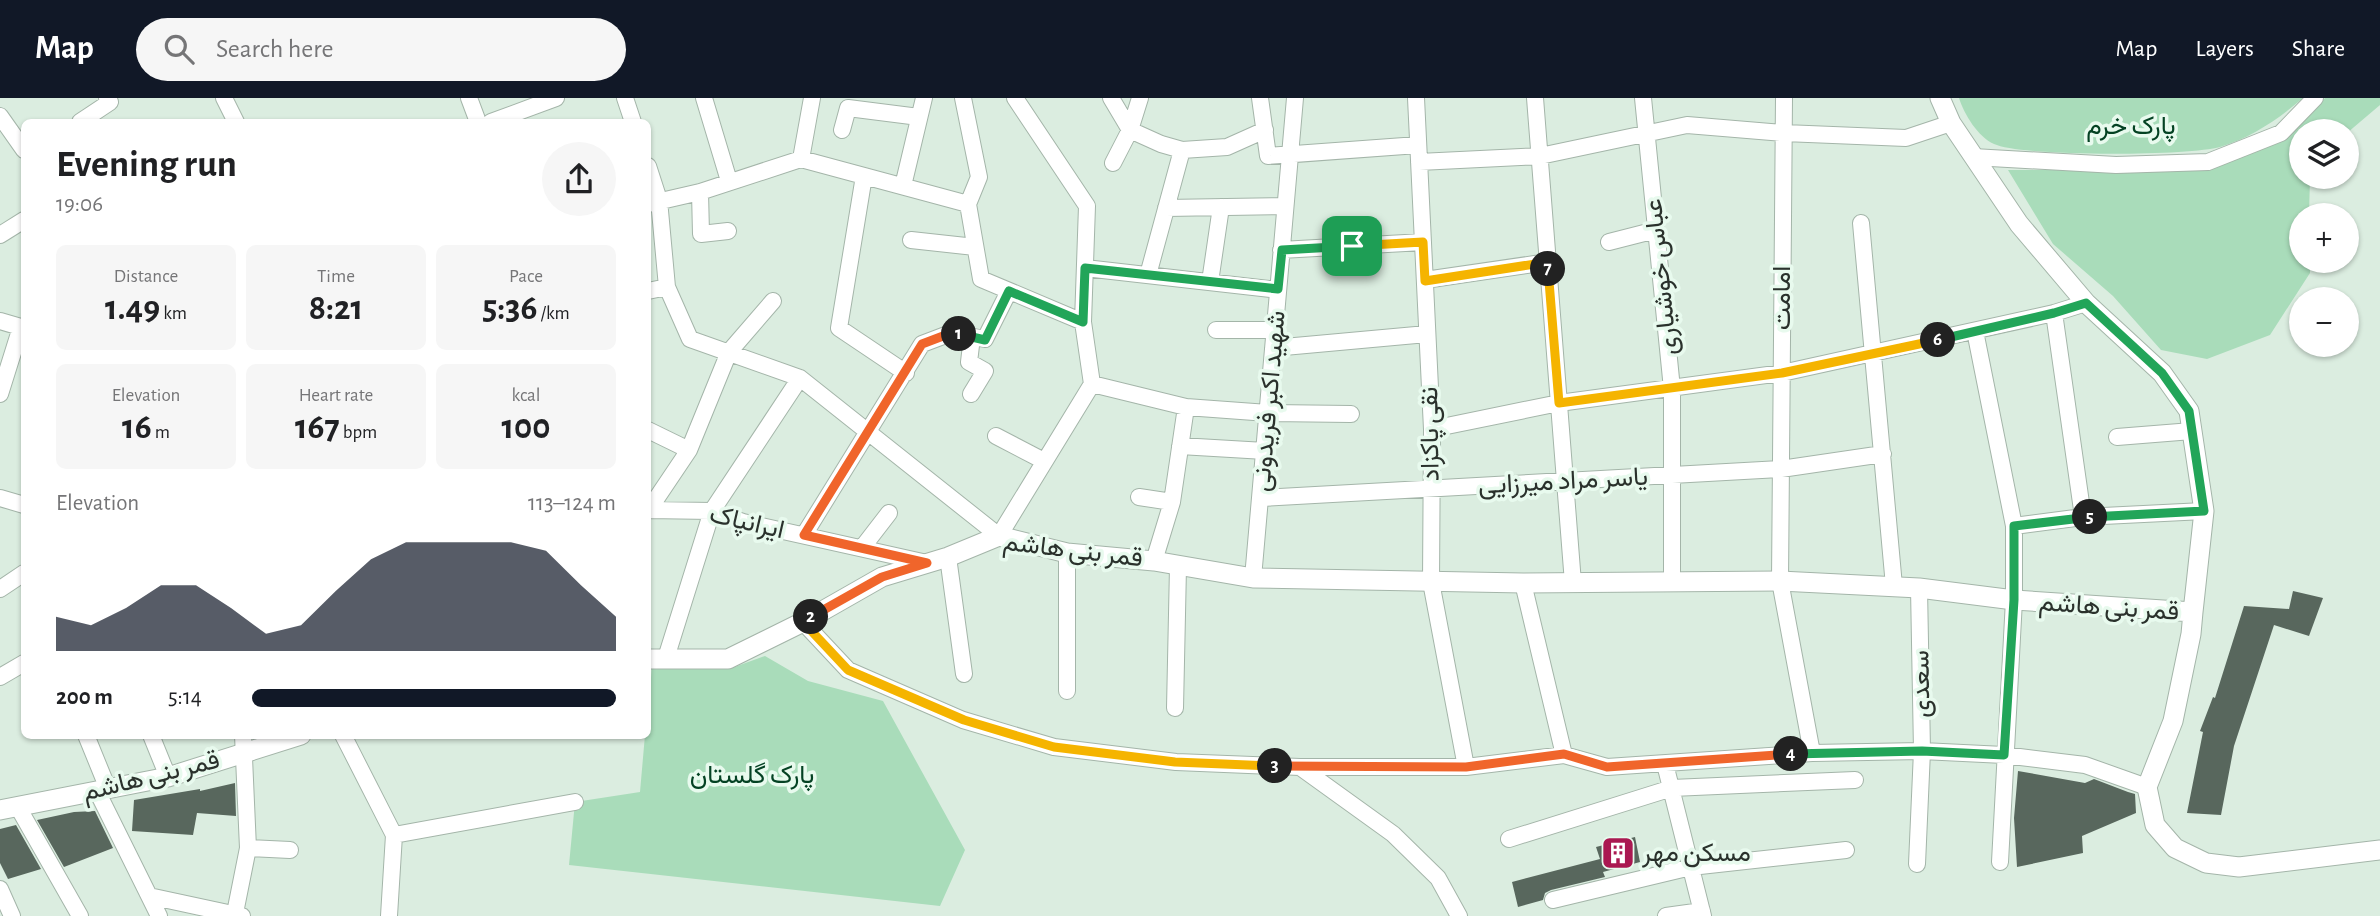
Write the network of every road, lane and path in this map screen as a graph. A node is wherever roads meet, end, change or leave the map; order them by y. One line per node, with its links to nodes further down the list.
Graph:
1 (107, 98): 23 (street)
2 (224, 98): 24 (street)
3 (469, 98): 25 (street)
4 (556, 98): 26 (street)
5 (625, 98): 27 (street)
6 (704, 98): 44 (street)
7 (812, 98): 40 (street)
8 (923, 98): 22 (street)
9 (963, 98): 48 (street)
10 (1015, 98): 63 (street)
11 (1111, 98): 30 (street)
12 (1140, 98): 30 (street)
13 (1260, 98): 31 (street)
14 (1295, 98): 38 (street, شهید اکبر فریدونی)
15 (1416, 98): 34 (street, نقی پاکزاد)
16 (1535, 98): 37 (street)
17 (1643, 98): 33 (street, عباس خوشیاری)
18 (1784, 98): 32 (street, امامت)
19 (1940, 98): 28 (street)
20 (2315, 98): 39 (street)
21 (0, 116): 35 (street)
22 (919, 117): 29 (street); 45 (street)
23 (84, 119)
24 (234, 119)
25 (477, 119)
26 (499, 119)
27 (632, 119)
28 (1951, 123): 32 (street); 39 (street)
29 (842, 130)
30 (1130, 130): 36 (street); 42 (street)
31 (1265, 130): 36 (street); 38 (street)
32 (1784, 133): 33 (street); 87 (street, امامت)
33 (1646, 134): 37 (street); 54 (street, عباس خوشیاری)
34 (1418, 145): 38 (street); 41 (street, نقی پاکزاد)
35 (21, 146)
36 (1182, 150): 51 (street)
37 (1540, 156): 41 (street); 62 (street)
38 (1289, 157): 49 (street, شهید اکبر فریدونی)
39 (1973, 157): 72 (street)
40 (802, 159): 43 (street); 44 (street)
41 (1419, 162): 58 (street, نقی پاکزاد)
42 (1113, 163)
43 (864, 176): 45 (street); 86 (street)
44 (729, 181): 46 (street)
45 (903, 186): 48 (street)
46 (700, 192): 47 (street); 55 (street)
47 (653, 202): 67 (street)
48 (968, 204): 60 (street)
49 (1285, 206): 50 (street); 61 (street, شهید اکبر فریدونی)
50 (1221, 207): 51 (street); 66 (street)
51 (1166, 208): 64 (street)
52 (21, 222): 56 (street)
53 (1861, 223): 85 (street)
54 (1656, 230): 59 (street); 90 (street, عباس خوشیاری)
55 (728, 231)
56 (0, 235)
57 (911, 240): 60 (street)
58 (1423, 242): 61 (street); 65 (street, نقی پاکزاد)
59 (1609, 242)
60 (975, 247): 70 (street)
61 (1282, 250): 68 (street, شهید اکبر فریدونی)
62 (1548, 262): 65 (street); 93 (street)
63 (1085, 268): 64 (street); 75 (street)
64 (1148, 275): 66 (street)
65 (1425, 281): 81 (street, نقی پاکزاد)
66 (1210, 282): 68 (street)
67 (667, 287): 69 (street); 84 (street)
68 (1278, 289): 78 (street, شهید اکبر فریدونی)
69 (651, 290)
70 (1009, 291): 75 (street); 82 (street)
71 (773, 301): 84 (street)
72 (2086, 303): 73 (street); 100 (street)
73 (2054, 313): 79 (street); 122 (street)
74 (0, 321): 76 (street)
75 (1083, 322): 89 (street)
76 (21, 326)
77 (1216, 330): 78 (street)
78 (1275, 330): 83 (street, شهید اکبر فریدونی)
79 (1975, 331): 85 (street); 123 (street)
80 (21, 333): 91 (street)
81 (1427, 334): 83 (street); 97 (street, نقی پاکزاد)
82 (972, 337): 86 (street); 92 (street)
83 (1273, 348): 95 (street, شهید اکبر فریدونی)
84 (729, 352): 88 (street); 104 (street)
85 (1874, 354): 87 (street); 106 (street)
86 (906, 373): 99 (street)
87 (1782, 373): 90 (street); 108 (street, امامت)
88 (800, 378): 99 (street); 119 (street)
89 (1092, 384): 94 (street); 107 (street)
90 (1672, 388): 93 (street); 109 (street, عباس خوشیاری)
91 (0, 394)
92 (971, 394)
93 (1559, 403): 97 (street); 110 (street)
94 (1186, 407): 95 (street); 103 (street)
95 (1268, 413): 96 (street); 105 (street, شهید اکبر فریدونی)
96 (1351, 414)
97 (1432, 429): 111 (street, نقی پاکزاد)
98 (651, 431): 104 (street)
99 (869, 431): 124 (street); 125 (street)
100 (2192, 431): 102 (street); 120 (street)
101 (996, 436): 107 (street)
102 (2117, 436)
103 (1180, 446): 105 (street); 115 (street)
104 (689, 450): 117 (street)
105 (1265, 451): 114 (street, شهید اکبر فریدونی)
106 (1883, 454): 108 (street, یاسر مراد میرزایی); 139 (street)
107 (1044, 461): 125 (street)
108 (1781, 469): 109 (street, یاسر مراد میرزایی); 134 (street, امامت)
109 (1671, 475): 110 (street, یاسر مراد میرزایی); 136 (street, عباس خوشیاری)
110 (1565, 481): 111 (street, یاسر مراد میرزایی); 138 (street)
111 (1432, 487): 114 (street, یاسر مراد میرزایی); 135 (street, نقی پاکزاد)
112 (1139, 497): 115 (street)
113 (0, 498): 116 (street)
114 (1261, 498): 133 (street, شهید اکبر فریدونی)
115 (1172, 502): 129 (street)
116 (21, 504)
117 (651, 507)
118 (651, 511): 119 (street, ایرانپاک)
119 (712, 511): 124 (street, ایرانپاک); 145 (street)
120 (2204, 511): 122 (street); 143 (street)
121 (889, 513): 126 (street)
122 (2083, 517): 123 (street)
123 (2014, 526): 142 (street)
124 (804, 535): 126 (street, ایرانپاک)
125 (999, 536): 127 (street, قمر بنی هاشم); 128 (street, قمر بنی هاشم)
126 (862, 548): 130 (street, ایرانپاک)
127 (1067, 553): 129 (street, قمر بنی هاشم); 149 (street)
128 (948, 557): 130 (street, قمر بنی هاشم); 147 (street)
129 (1154, 561): 131 (street, قمر بنی هاشم)
130 (927, 563): 144 (street, قمر بنی هاشم)
131 (1178, 567): 133 (street, قمر بنی هاشم); 150 (street)
132 (21, 575): 141 (street)
133 (1253, 578): 135 (street, قمر بنی هاشم)
134 (1780, 581): 136 (street, قمر بنی هاشم); 139 (street, قمر بنی هاشم); 157 (street, امامت)
135 (1431, 582): 137 (street, قمر بنی هاشم); 162 (street, نقی پاکزاد)
136 (1672, 582): 138 (street, قمر بنی هاشم)
137 (1523, 583): 138 (street, قمر بنی هاشم); 158 (street)
138 (1573, 583)
139 (1894, 586): 140 (street, قمر بنی هاشم)
140 (1919, 588): 142 (street, قمر بنی هاشم); 156 (street, سعدی)
141 (0, 589)
142 (2014, 600): 143 (street, قمر بنی هاشم); 159 (street)
143 (2193, 612): 166 (street, قمر بنی هاشم)
144 (803, 622): 145 (street, قمر بنی هاشم); 161 (street)
145 (657, 658)
146 (21, 665): 148 (street)
147 (964, 674)
148 (0, 677)
149 (1067, 691)
150 (1175, 708)
151 (87, 739): 167 (street)
152 (153, 739): 163 (street)
153 (275, 739): 155 (street, قمر بنی هاشم)
154 (345, 739): 170 (street)
155 (244, 744): 163 (street, قمر بنی هاشم); 172 (street)
156 (1922, 751): 157 (street); 159 (street); 177 (street, سعدی)
157 (1812, 752): 160 (street)
158 (1564, 754): 160 (street); 162 (street)
159 (2004, 755): 166 (street); 176 (street)
160 (1665, 764): 165 (street)
161 (1300, 767): 162 (street); 188 (street)
162 (1466, 767)
163 (168, 777): 167 (street, قمر بنی هاشم)
164 (1855, 780): 165 (street)
165 (1672, 788): 171 (street); 178 (street)
166 (2147, 788): 175 (street)
167 (102, 790): 169 (street, قمر بنی هاشم); 180 (street)
168 (575, 802): 170 (street)
169 (9, 809): 185 (street)
170 (394, 835): 187 (street)
171 (1509, 839)
172 (248, 848): 173 (street); 183 (street)
173 (290, 850)
174 (1846, 850): 178 (street)
175 (2380, 850)
176 (2000, 862)
177 (1917, 864)
178 (1691, 867): 181 (street); 182 (street)
179 (0, 889): 184 (street)
180 (149, 896): 183 (street); 186 (street)
181 (1553, 900)
182 (1702, 913): 189 (street)
183 (239, 915)
184 (12, 916)
185 (80, 916)
186 (159, 916)
187 (388, 916)
188 (1459, 916)
189 (1666, 916)

